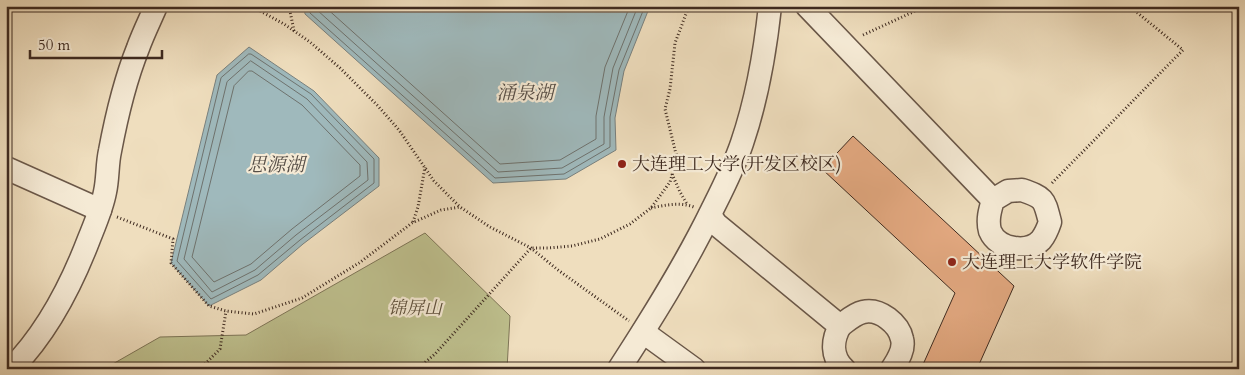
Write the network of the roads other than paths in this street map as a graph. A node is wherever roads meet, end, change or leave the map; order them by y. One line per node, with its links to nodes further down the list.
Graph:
1 (156, 6): 6 (street)
2 (770, 6): 7 (street)
3 (807, 6): 5 (street)
4 (6, 168): 6 (street)
5 (993, 200): 5 (street)
6 (100, 210): 10 (street)
7 (710, 215): 8 (street); 9 (street)
8 (840, 326): 13 (street); 14 (street)
9 (643, 332): 11 (street); 12 (street)
10 (11, 369)
11 (619, 369)
12 (694, 369)
13 (844, 369)
14 (892, 369)

